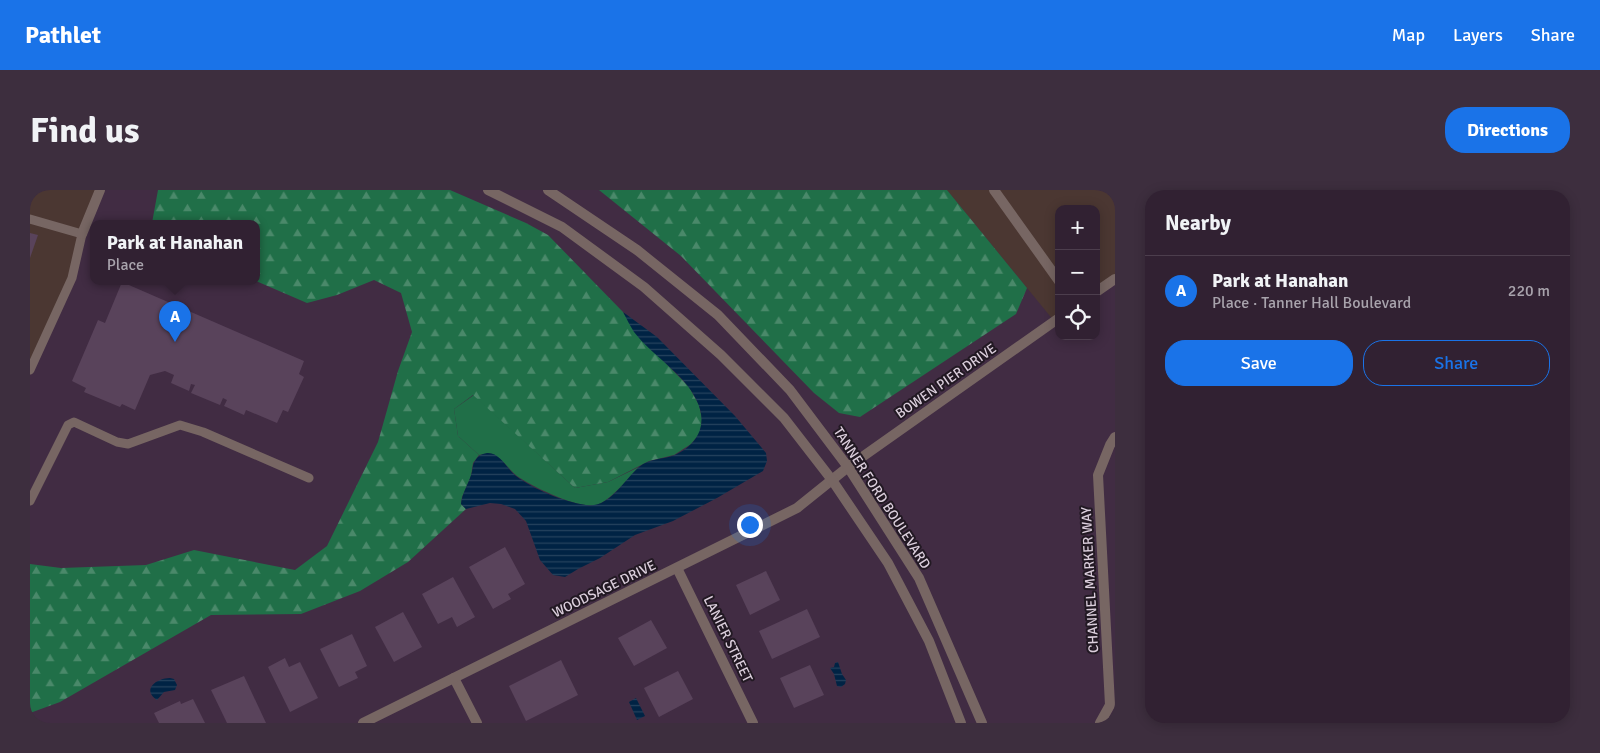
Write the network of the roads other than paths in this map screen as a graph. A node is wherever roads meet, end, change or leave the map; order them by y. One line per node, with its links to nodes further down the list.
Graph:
1 (100, 190): 6 (street)
2 (488, 190): 15 (street)
3 (548, 190): 13 (street, TANNER FORD BOULEVARD)
4 (994, 190): 7 (street)
5 (30, 219): 6 (lane)
6 (82, 234): 11 (lane)
7 (1055, 275)
8 (1115, 279): 9 (street)
9 (1100, 289)
10 (1055, 321): 13 (street, BOWEN PIER DRIVE)
11 (30, 370)
12 (1115, 437): 18 (street, CHANNEL MARKER WAY)
13 (848, 467): 15 (street, WOODSAGE DRIVE); 24 (street, TANNER FORD BOULEVARD)
14 (309, 478): 16 (lane)
15 (832, 480): 17 (street, WOODSAGE DRIVE); 23 (street)
16 (30, 501)
17 (677, 568): 19 (street, WOODSAGE DRIVE); 22 (street, LANIER STREET)
18 (1112, 665): 25 (street, CHANNEL MARKER WAY)
19 (454, 678): 20 (street, WOODSAGE DRIVE); 21 (street)
20 (363, 723)
21 (477, 723)
22 (753, 723)
23 (961, 723)
24 (982, 723)
25 (1100, 723)

